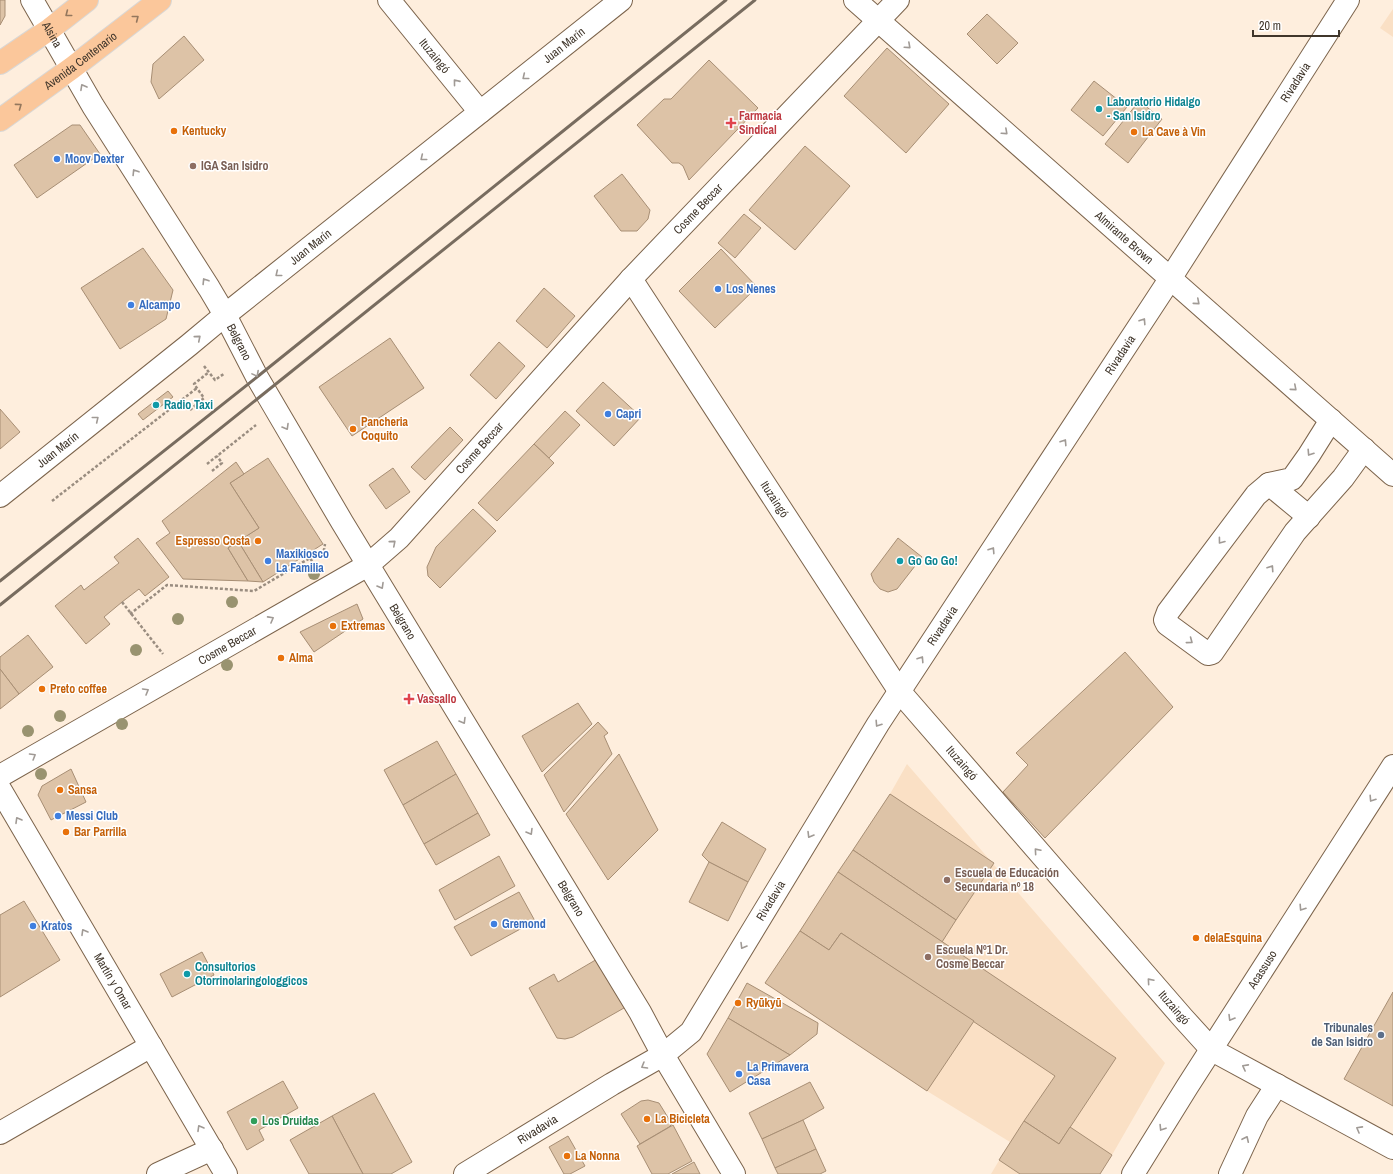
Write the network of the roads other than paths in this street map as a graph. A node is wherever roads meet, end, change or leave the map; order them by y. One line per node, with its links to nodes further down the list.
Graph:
1 (32, 0): 10 (street, Alsina)
2 (87, 0): 10 (main road, one-way to 10)
3 (160, 0): 12 (main road, Avenida Centenario, one-way to 3)
4 (389, 0): 13 (street, Ituzaingó, one-way to 4)
5 (621, 0): 13 (street, Juan Marín, one-way to 13)
6 (855, 0): 9 (street, Almirante Brown)
7 (898, 0): 9 (street, Cosme Beccar)
8 (1348, 0): 16 (street, Rivadavia)
9 (879, 20): 15 (street, Cosme Beccar); 16 (street, Almirante Brown, one-way to 16)
10 (50, 29): 11 (main road); 12 (street, Alsina)
11 (0, 63)
12 (72, 68): 14 (main road, Avenida Centenario, one-way to 12); 17 (street, Belgrano, one-way to 12)
13 (480, 112): 17 (street, Juan Marín, one-way to 17)
14 (0, 120)
15 (631, 279): 24 (street, Cosme Beccar, one-way to 15); 25 (street, Ituzaingó)
16 (1170, 279): 18 (street, Almirante Brown, one-way to 18); 25 (street, Rivadavia, one-way to 16)
17 (225, 315): 22 (street, Juan Marín, one-way to 17); 24 (street, Belgrano, one-way to 24)
18 (1331, 420): 19 (street, Almirante Brown); 21 (street, one-way to 21)
19 (1364, 449): 20 (street, Almirante Brown); 23 (street)
20 (1393, 475)
21 (1269, 484): 23 (street); 23 (street, one-way to 23)
22 (0, 496)
23 (1309, 517)
24 (368, 564): 27 (street, Cosme Beccar, one-way to 24); 31 (street, Belgrano, one-way to 31)
25 (900, 692): 30 (street, Ituzaingó, one-way to 25); 31 (street, Rivadavia, one-way to 31)
26 (1393, 766): 30 (street, Acassuso, one-way to 30)
27 (0, 776)
28 (0, 788): 29 (street, Martín y Omar, one-way to 28)
29 (151, 1046): 33 (street); 35 (street, Martín y Omar, one-way to 29)
30 (1212, 1050): 32 (street, Ituzaingó, one-way to 30); 40 (street, Acassuso, one-way to 40)
31 (663, 1055): 38 (street, Rivadavia, one-way to 38); 39 (street, Belgrano)
32 (1277, 1085): 34 (street, Ituzaingó, one-way to 32); 41 (street, one-way to 32)
33 (0, 1133)
34 (1393, 1148)
35 (212, 1149): 36 (street); 37 (street, Martín y Omar)
36 (158, 1174)
37 (226, 1174)
38 (465, 1174)
39 (734, 1174)
40 (1133, 1174)
41 (1230, 1174)

